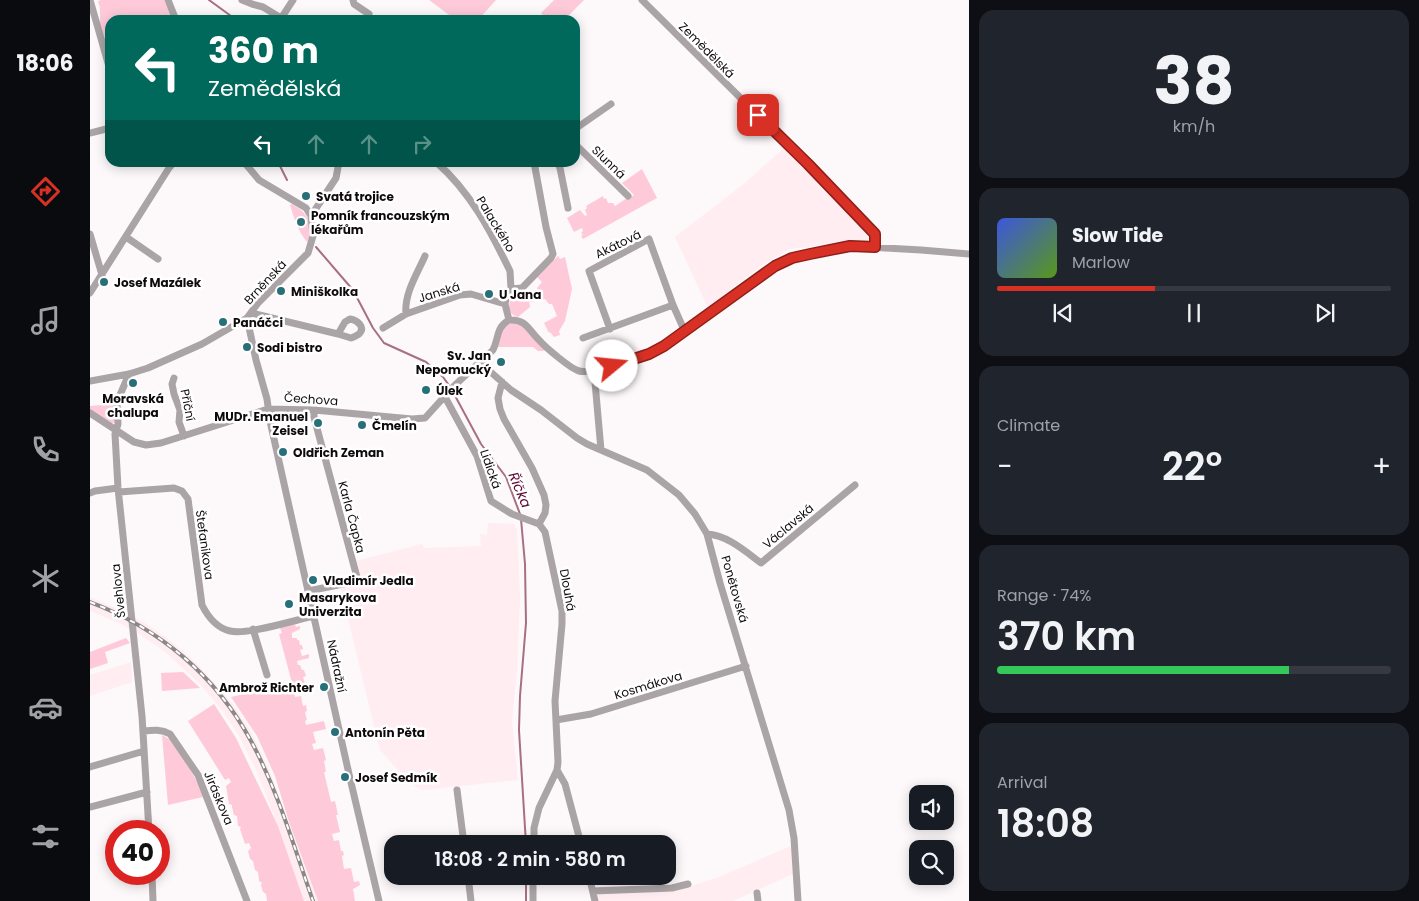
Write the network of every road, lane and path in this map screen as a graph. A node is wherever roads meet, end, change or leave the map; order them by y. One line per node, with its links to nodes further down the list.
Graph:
1 (90, 0): 11 (street)
2 (168, 0): 8 (street)
3 (242, 0): 9 (street)
4 (293, 0): 10 (street)
5 (353, 0): 7 (street)
6 (642, 0): 28 (street, Zemědělská)
7 (369, 14)
8 (174, 15)
9 (275, 15)
10 (283, 15)
11 (105, 52)
12 (611, 104): 13 (street)
13 (580, 126)
14 (105, 129): 15 (street)
15 (90, 133)
16 (580, 149): 23 (street, Slunná)
17 (170, 167): 27 (street)
18 (248, 167): 25 (street)
19 (338, 167): 25 (street)
20 (441, 167): 33 (street, Palackého)
21 (535, 167): 33 (street)
22 (560, 167): 24 (street)
23 (628, 196)
24 (568, 208)
25 (311, 216): 38 (street, Brněnská)
26 (90, 234): 32 (street)
27 (126, 237): 31 (street); 32 (street)
28 (875, 247): 29 (street); 42 (street)
29 (969, 254)
30 (425, 256): 37 (street)
31 (158, 259)
32 (102, 275): 34 (street)
33 (511, 289): 35 (street)
34 (90, 294)
35 (505, 304): 37 (street, Janská); 39 (street)
36 (673, 306): 41 (street); 41 (street, Akátová); 42 (street, Akátová)
37 (406, 314): 40 (street, Janská)
38 (249, 316): 43 (street); 47 (street, Brněnská); 54 (street, Nádražní)
39 (508, 320): 45 (street); 46 (street)
40 (383, 328)
41 (610, 329): 44 (street)
42 (685, 332): 46 (street)
43 (338, 334)
44 (583, 338)
45 (486, 357): 48 (street); 49 (street)
46 (594, 371): 59 (street)
47 (129, 374): 51 (street, Brněnská); 57 (street)
48 (466, 376): 49 (street); 53 (street)
49 (495, 377): 52 (street, Ponětovská)
50 (174, 378): 58 (street, Příční)
51 (90, 381)
52 (502, 382): 59 (street, Ponětovská); 63 (street)
53 (446, 395): 55 (street, Čechova); 63 (street, Lidická)
54 (268, 409): 55 (street, Čechova); 58 (street, Čechova); 65 (street, Nádražní)
55 (314, 410): 65 (street, Karla Čapka)
56 (90, 413): 57 (street, Čechova)
57 (116, 429): 58 (street, Čechova); 61 (street, Švehlova)
58 (184, 436)
59 (600, 450): 64 (street, Ponětovská)
60 (855, 485): 64 (street, Václavská)
61 (119, 490): 62 (street); 67 (street, Štefanikova); 71 (street, Švehlova)
62 (90, 493)
63 (539, 524): 70 (street, Dlouhá)
64 (707, 534): 68 (street, Ponětovská)
65 (308, 591): 66 (street, Nádražní)
66 (314, 616): 67 (street, Štefanikova); 90 (street, Nádražní)
67 (253, 629): 69 (street)
68 (746, 666): 70 (street, Kosmákova); 94 (street, Ponětovská)
69 (267, 675)
70 (556, 720): 74 (street, Dlouhá)
71 (143, 731): 72 (street, Švehlova); 89 (street, Jiráskova)
72 (144, 751): 73 (street); 76 (street, Švehlova)
73 (90, 767)
74 (558, 770): 80 (street); 81 (street, Dlouhá)
75 (457, 790): 79 (street)
76 (147, 792): 77 (street); 78 (street, Švehlova)
77 (90, 808)
78 (148, 820)
79 (463, 835)
80 (534, 835)
81 (579, 835)
82 (688, 884): 87 (street)
83 (153, 885): 88 (street)
84 (469, 885): 91 (street)
85 (533, 885): 92 (street)
86 (592, 885): 87 (street)
87 (593, 892): 93 (street)
88 (154, 901)
89 (247, 901)
90 (379, 901)
91 (471, 901)
92 (533, 901)
93 (595, 901)
94 (798, 901)

